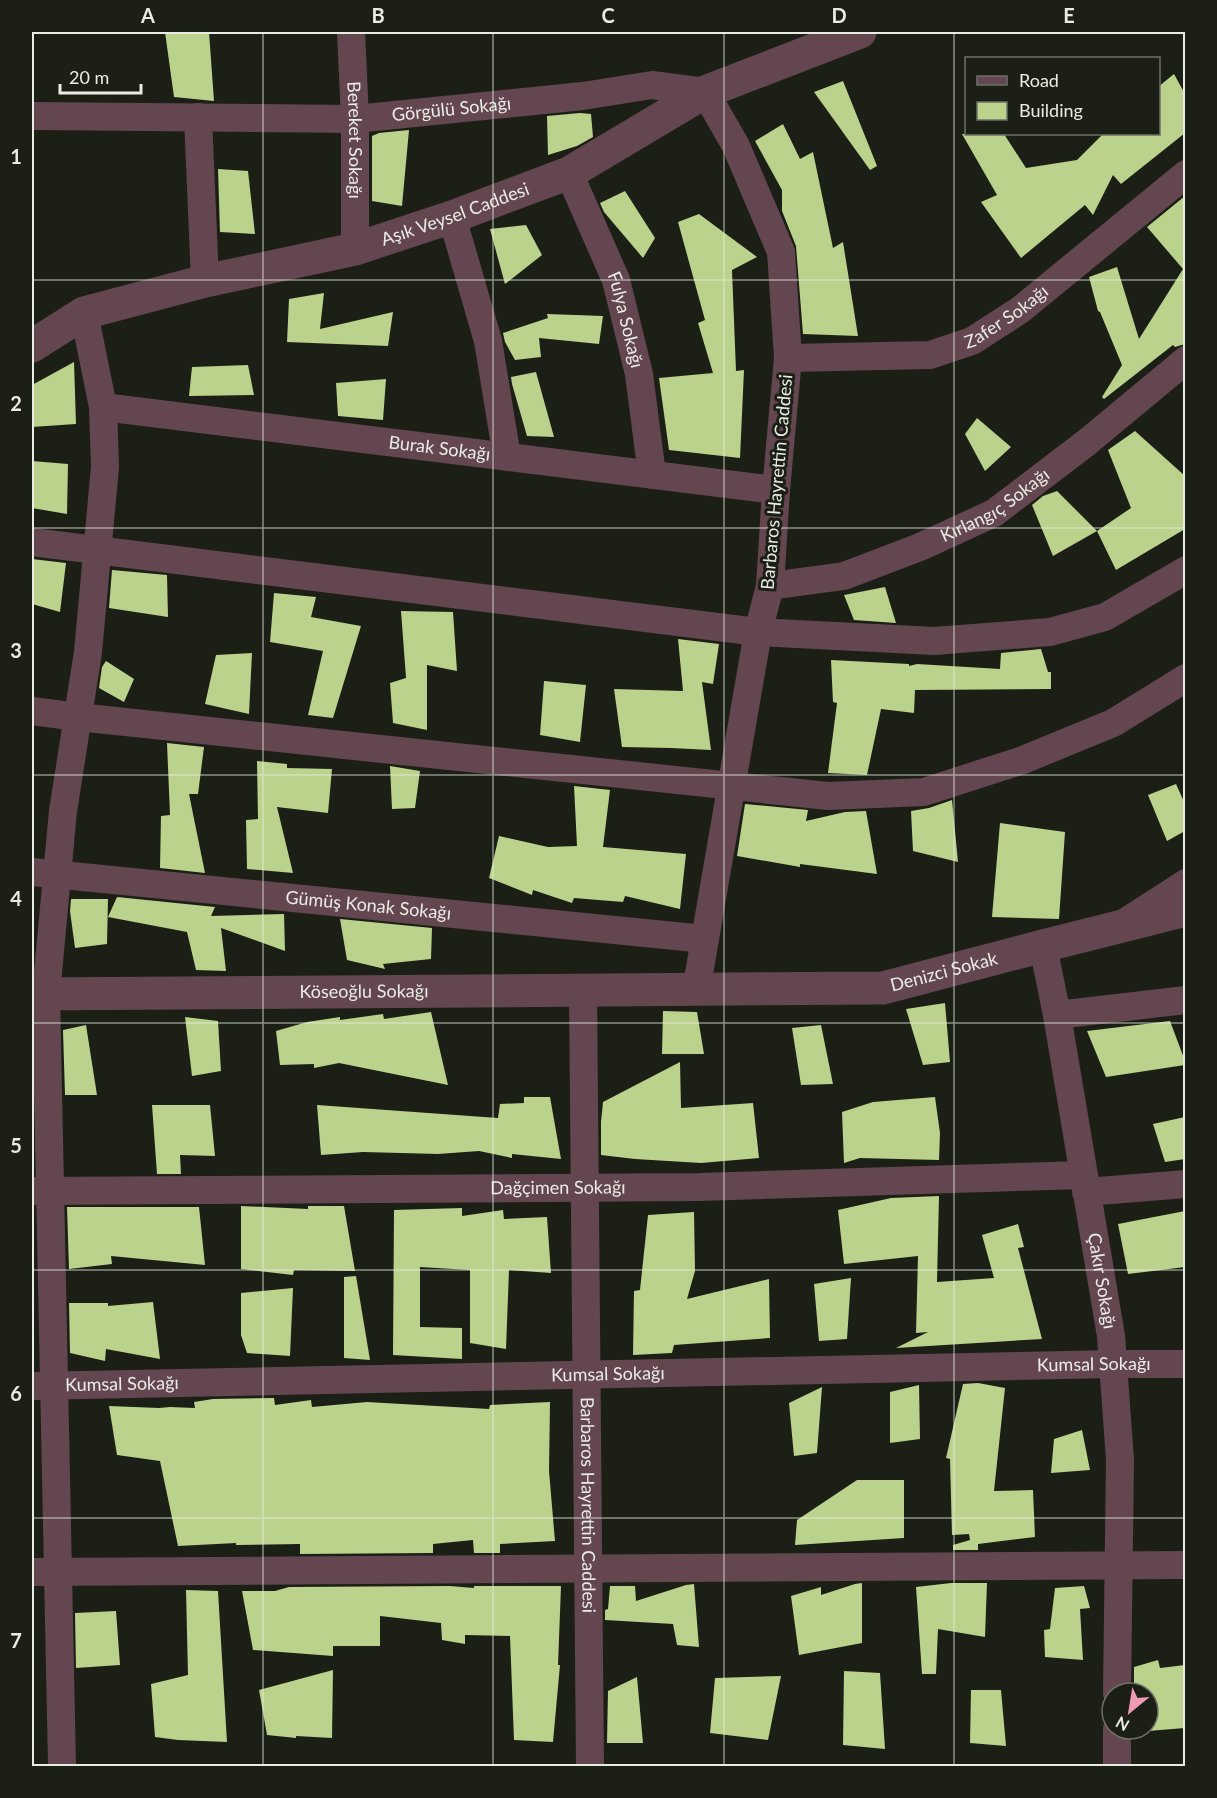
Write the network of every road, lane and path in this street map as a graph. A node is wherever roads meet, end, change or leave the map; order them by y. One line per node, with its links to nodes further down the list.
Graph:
1 (351, 32): 6 (street, Bereket Sokağı)
2 (860, 32): 3 (street, Aşık Veysel Caddesi)
3 (705, 92): 6 (street, Görgülü Sokağı); 7 (street, Aşık Veysel Caddesi); 14 (street, Barbaros Hayrettin Caddesi)
4 (32, 116): 5 (street, Görgülü Sokağı)
5 (198, 117): 6 (street, Görgülü Sokağı); 11 (street)
6 (355, 118): 10 (street, Bereket Sokağı)
7 (569, 173): 9 (street, Aşık Veysel Caddesi); 18 (street, Fulya Sokağı)
8 (1185, 174): 14 (street, Zafer Sokağı)
9 (452, 217): 10 (street, Aşık Veysel Caddesi); 17 (street)
10 (355, 249): 11 (street, Aşık Veysel Caddesi)
11 (205, 281): 12 (street, Aşık Veysel Caddesi)
12 (84, 313): 13 (street, Aşık Veysel Caddesi); 16 (street)
13 (32, 346)
14 (788, 358): 19 (street, Barbaros Hayrettin Caddesi)
15 (1185, 360): 23 (street, Kırlangıç Sokağı)
16 (103, 407): 17 (street, Burak Sokağı); 21 (street)
17 (507, 457): 18 (street, Burak Sokağı)
18 (652, 475): 19 (street, Burak Sokağı)
19 (776, 490): 23 (street, Barbaros Hayrettin Caddesi)
20 (32, 542): 21 (street)
21 (97, 550): 24 (street); 27 (street)
22 (1185, 570): 24 (street)
23 (770, 586): 24 (street, Barbaros Hayrettin Caddesi)
24 (758, 632): 28 (street, Barbaros Hayrettin Caddesi)
25 (1185, 678): 28 (street)
26 (32, 711): 27 (street)
27 (78, 717): 28 (street); 29 (street)
28 (732, 785): 33 (street, Barbaros Hayrettin Caddesi)
29 (44, 873): 33 (street, Gümüş Konak Sokağı); 37 (street)
30 (1185, 883): 32 (street)
31 (1185, 910): 32 (street, Denizci Sokak)
32 (1116, 928): 34 (street, Denizci Sokak)
33 (705, 939): 36 (street, Barbaros Hayrettin Caddesi)
34 (1043, 946): 36 (street, Denizci Sokak); 39 (street, Çakır Sokağı)
35 (583, 991): 36 (street, Köseoğlu Sokağı); 37 (street, Köseoğlu Sokağı); 42 (street, Barbaros Hayrettin Caddesi)
36 (696, 991)
37 (39, 994): 43 (street)
38 (1185, 1000): 39 (street)
39 (1057, 1015): 40 (street, Çakır Sokağı)
40 (1085, 1184): 41 (street, Dağçimen Sokağı); 42 (street, Dağçimen Sokağı); 44 (street, Çakır Sokağı)
41 (1185, 1184)
42 (584, 1188): 43 (street, Dağçimen Sokağı); 46 (street, Barbaros Hayrettin Caddesi)
43 (41, 1191): 47 (street)
44 (1113, 1364): 45 (street, Kumsal Sokağı); 46 (street, Kumsal Sokağı); 48 (street, Çakır Sokağı)
45 (1185, 1364)
46 (586, 1375): 47 (street, Kumsal Sokağı); 50 (street, Barbaros Hayrettin Caddesi)
47 (43, 1386): 51 (street)
48 (1119, 1565): 49 (street); 50 (street); 52 (street, Çakır Sokağı)
49 (1185, 1565)
50 (588, 1568): 51 (street); 55 (street, Barbaros Hayrettin Caddesi)
51 (45, 1571): 54 (street)
52 (1117, 1681)
53 (1117, 1741): 56 (street)
54 (62, 1767)
55 (590, 1767)
56 (1117, 1767)

